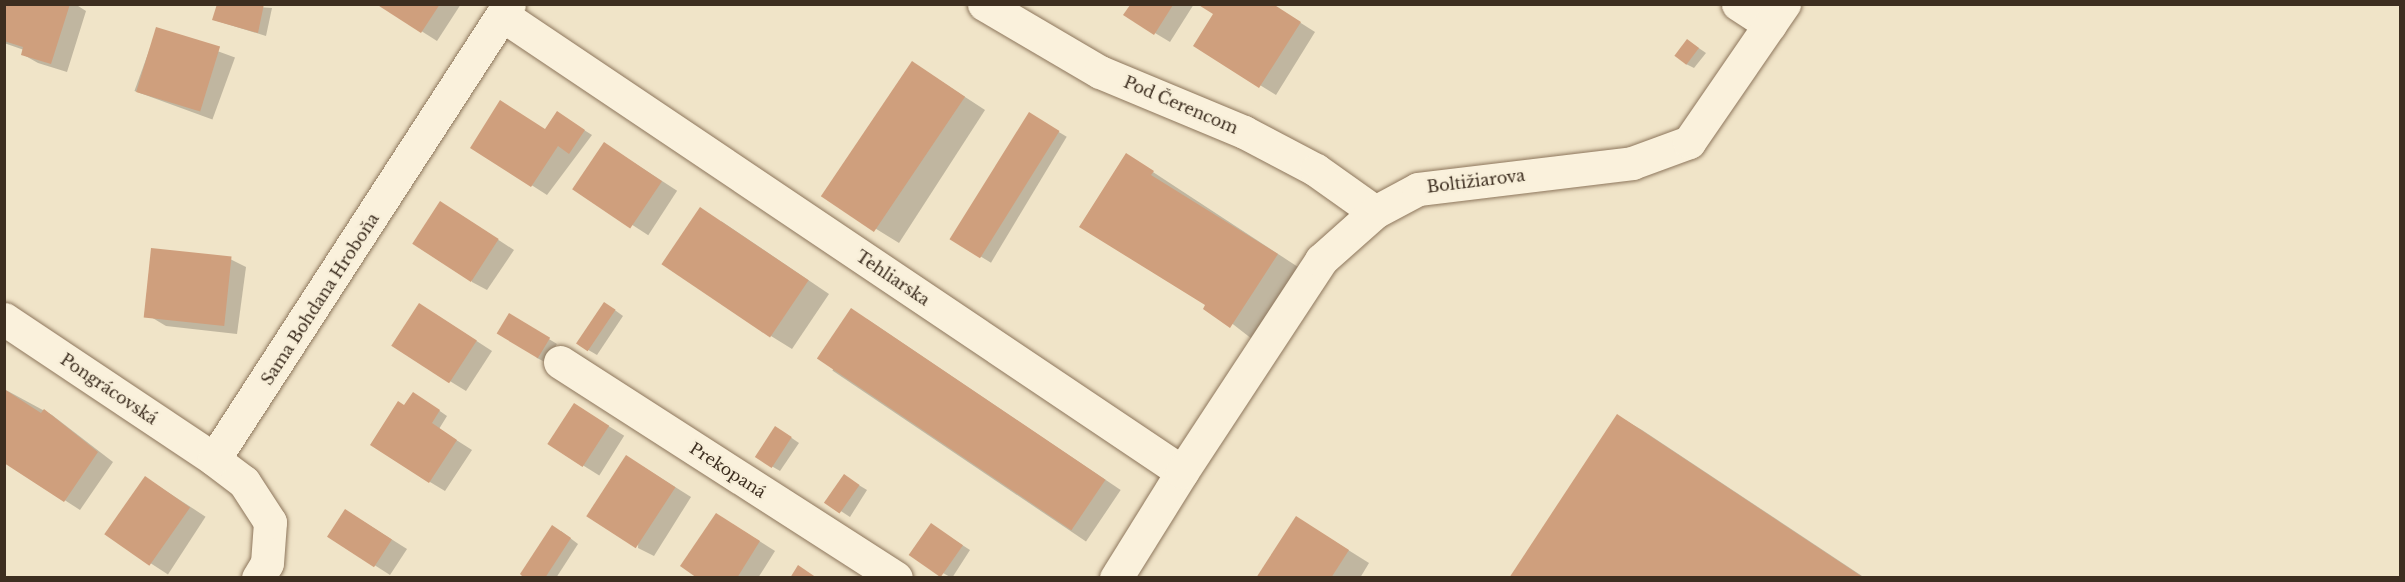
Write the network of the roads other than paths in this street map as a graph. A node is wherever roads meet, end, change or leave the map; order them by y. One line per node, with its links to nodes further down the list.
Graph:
1 (984, 4): 5 (street, Pod Čerencom)
2 (1738, 4): 4 (street)
3 (506, 10): 8 (street, Sama Bohdana Hroboňa); 9 (street, Tehliarska)
4 (1777, 15): 5 (street, Boltižiarova)
5 (1375, 212): 9 (street, Boltižiarova)
6 (4, 319): 8 (street, Pongrácovská)
7 (560, 362): 11 (street, Prekopaná)
8 (214, 459): 10 (street)
9 (1182, 472): 12 (street)
10 (258, 578)
11 (896, 578)
12 (1116, 578)

